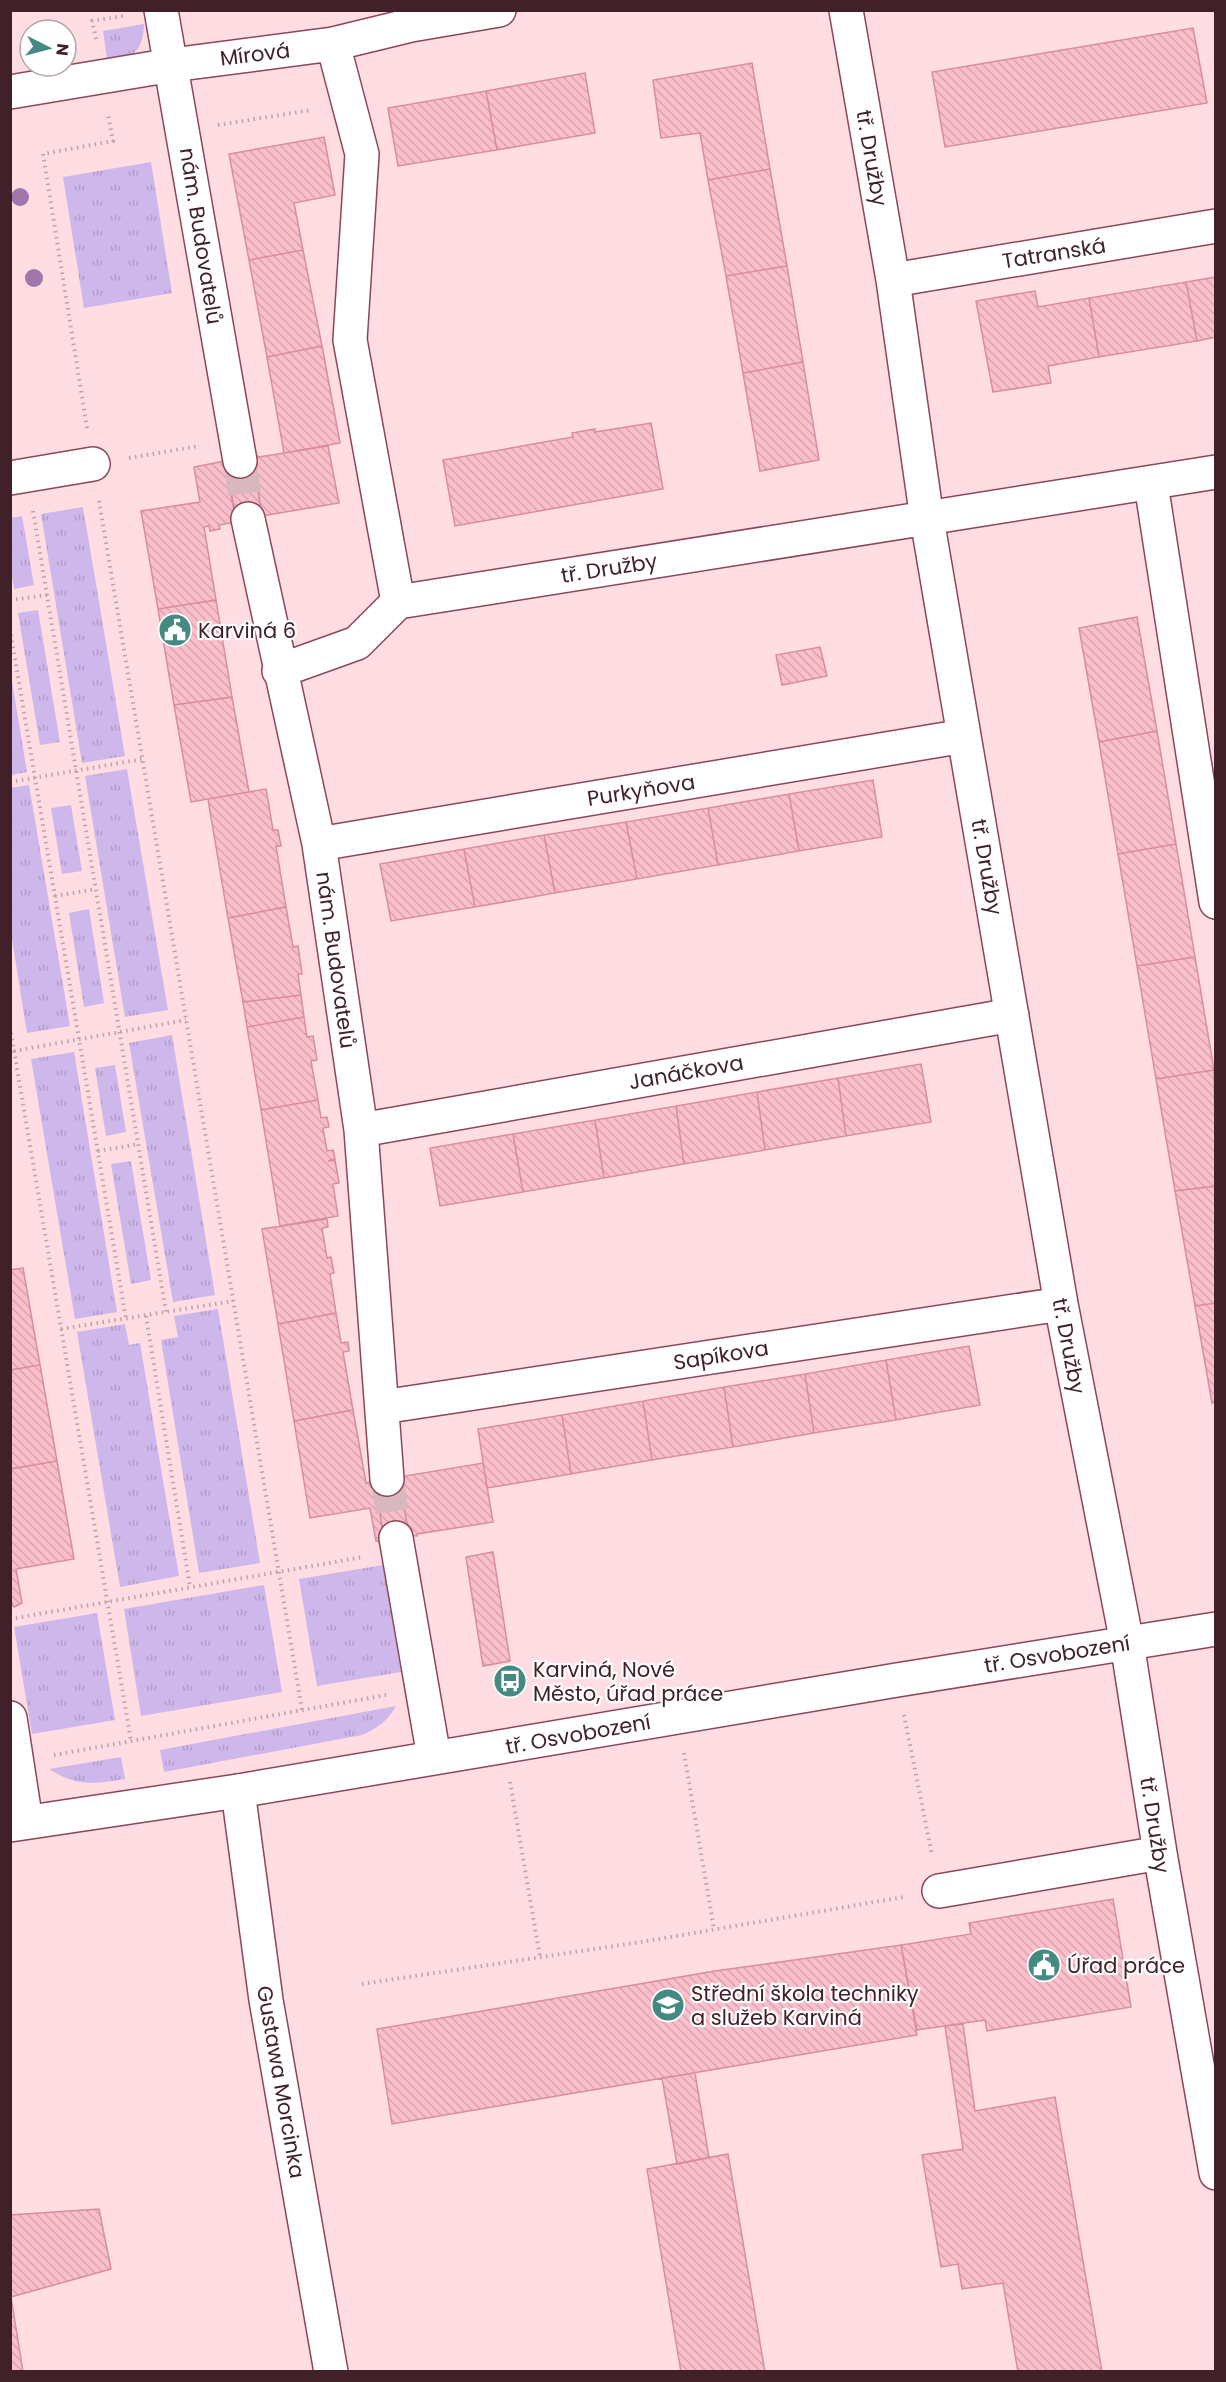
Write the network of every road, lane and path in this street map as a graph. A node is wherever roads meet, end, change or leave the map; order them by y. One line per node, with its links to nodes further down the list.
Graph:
1 (161, 10): 7 (street, nám. Budovatelů)
2 (499, 10): 5 (street, Mírová)
3 (846, 10): 13 (street, tř. Družby)
4 (124, 16): 8 (path)
5 (410, 18): 6 (street, Mírová)
6 (333, 44): 7 (street, Mírová); 10 (street)
7 (172, 65): 8 (street, Mírová); 14 (street, nám. Budovatelů)
8 (102, 76): 9 (street, Mírová); 15 (path)
9 (10, 92)
10 (348, 104): 11 (path); 23 (street)
11 (215, 125)
12 (1215, 226): 13 (street, Tatranská)
13 (893, 280): 20 (street, tř. Družby)
14 (237, 450): 15 (path)
15 (93, 464): 17 (street); 27 (path)
16 (1215, 472): 18 (street, tř. Družby)
17 (19, 477): 21 (path)
18 (1150, 484): 20 (street, tř. Družby); 34 (street)
19 (248, 519): 25 (street, nám. Budovatelů)
20 (927, 519): 23 (street, tř. Družby); 26 (street, tř. Družby)
21 (47, 595): 22 (path); 28 (path)
22 (10, 600)
23 (398, 602): 25 (street)
24 (10, 629): 29 (path)
25 (279, 671): 31 (street, nám. Budovatelů)
26 (964, 735): 31 (street, Purkyňova); 35 (street, tř. Družby)
27 (143, 759): 28 (path); 36 (path)
28 (76, 771): 29 (path); 32 (path)
29 (35, 778): 30 (path); 33 (path)
30 (10, 782)
31 (318, 844): 41 (street, nám. Budovatelů)
32 (96, 889): 33 (path); 38 (path)
33 (55, 896): 39 (path)
34 (1215, 903)
35 (1012, 1015): 41 (street, Janáčkova); 45 (street, tř. Družby)
36 (186, 1020): 38 (path); 44 (path)
37 (10, 1027): 40 (path)
38 (120, 1032): 39 (path); 42 (path)
39 (79, 1039): 40 (path); 43 (path)
40 (15, 1051): 49 (path)
41 (360, 1130): 50 (street, nám. Budovatelů)
42 (139, 1144): 43 (path); 46 (path)
43 (98, 1151): 48 (path)
44 (233, 1301): 46 (path); 53 (path)
45 (1061, 1304): 50 (street, Sapíkova); 58 (street, tř. Družby)
46 (166, 1312): 47 (path)
47 (146, 1316): 48 (path); 54 (path)
48 (126, 1319): 49 (path)
49 (61, 1329): 55 (path)
50 (382, 1407): 51 (street, nám. Budovatelů)
51 (387, 1479)
52 (398, 1544): 53 (path); 60 (street)
53 (279, 1572): 54 (path); 61 (path)
54 (190, 1587): 55 (path)
55 (107, 1602): 56 (path); 64 (path)
56 (10, 1619)
57 (1215, 1629): 58 (street, tř. Osvobození)
58 (1127, 1643): 59 (street, tř. Osvobození); 70 (street, tř. Družby)
59 (897, 1680): 62 (street, tř. Osvobození); 71 (path)
60 (422, 1688): 61 (path); 66 (street)
61 (302, 1710): 64 (path)
62 (677, 1717): 65 (street, tř. Osvobození); 72 (path)
63 (10, 1718): 67 (street)
64 (131, 1741): 67 (path)
65 (504, 1746): 66 (street, tř. Osvobození); 73 (path)
66 (434, 1757): 68 (street, tř. Osvobození)
67 (17, 1761): 69 (street)
68 (238, 1791): 69 (street, tř. Osvobození); 76 (street, Gustawa Morcinka)
69 (18, 1824)
70 (1160, 1853): 71 (street); 75 (street, tř. Družby)
71 (939, 1891): 72 (path)
72 (714, 1929): 73 (path)
73 (540, 1957): 74 (path)
74 (362, 1984)
75 (1215, 2173)
76 (331, 2372)

